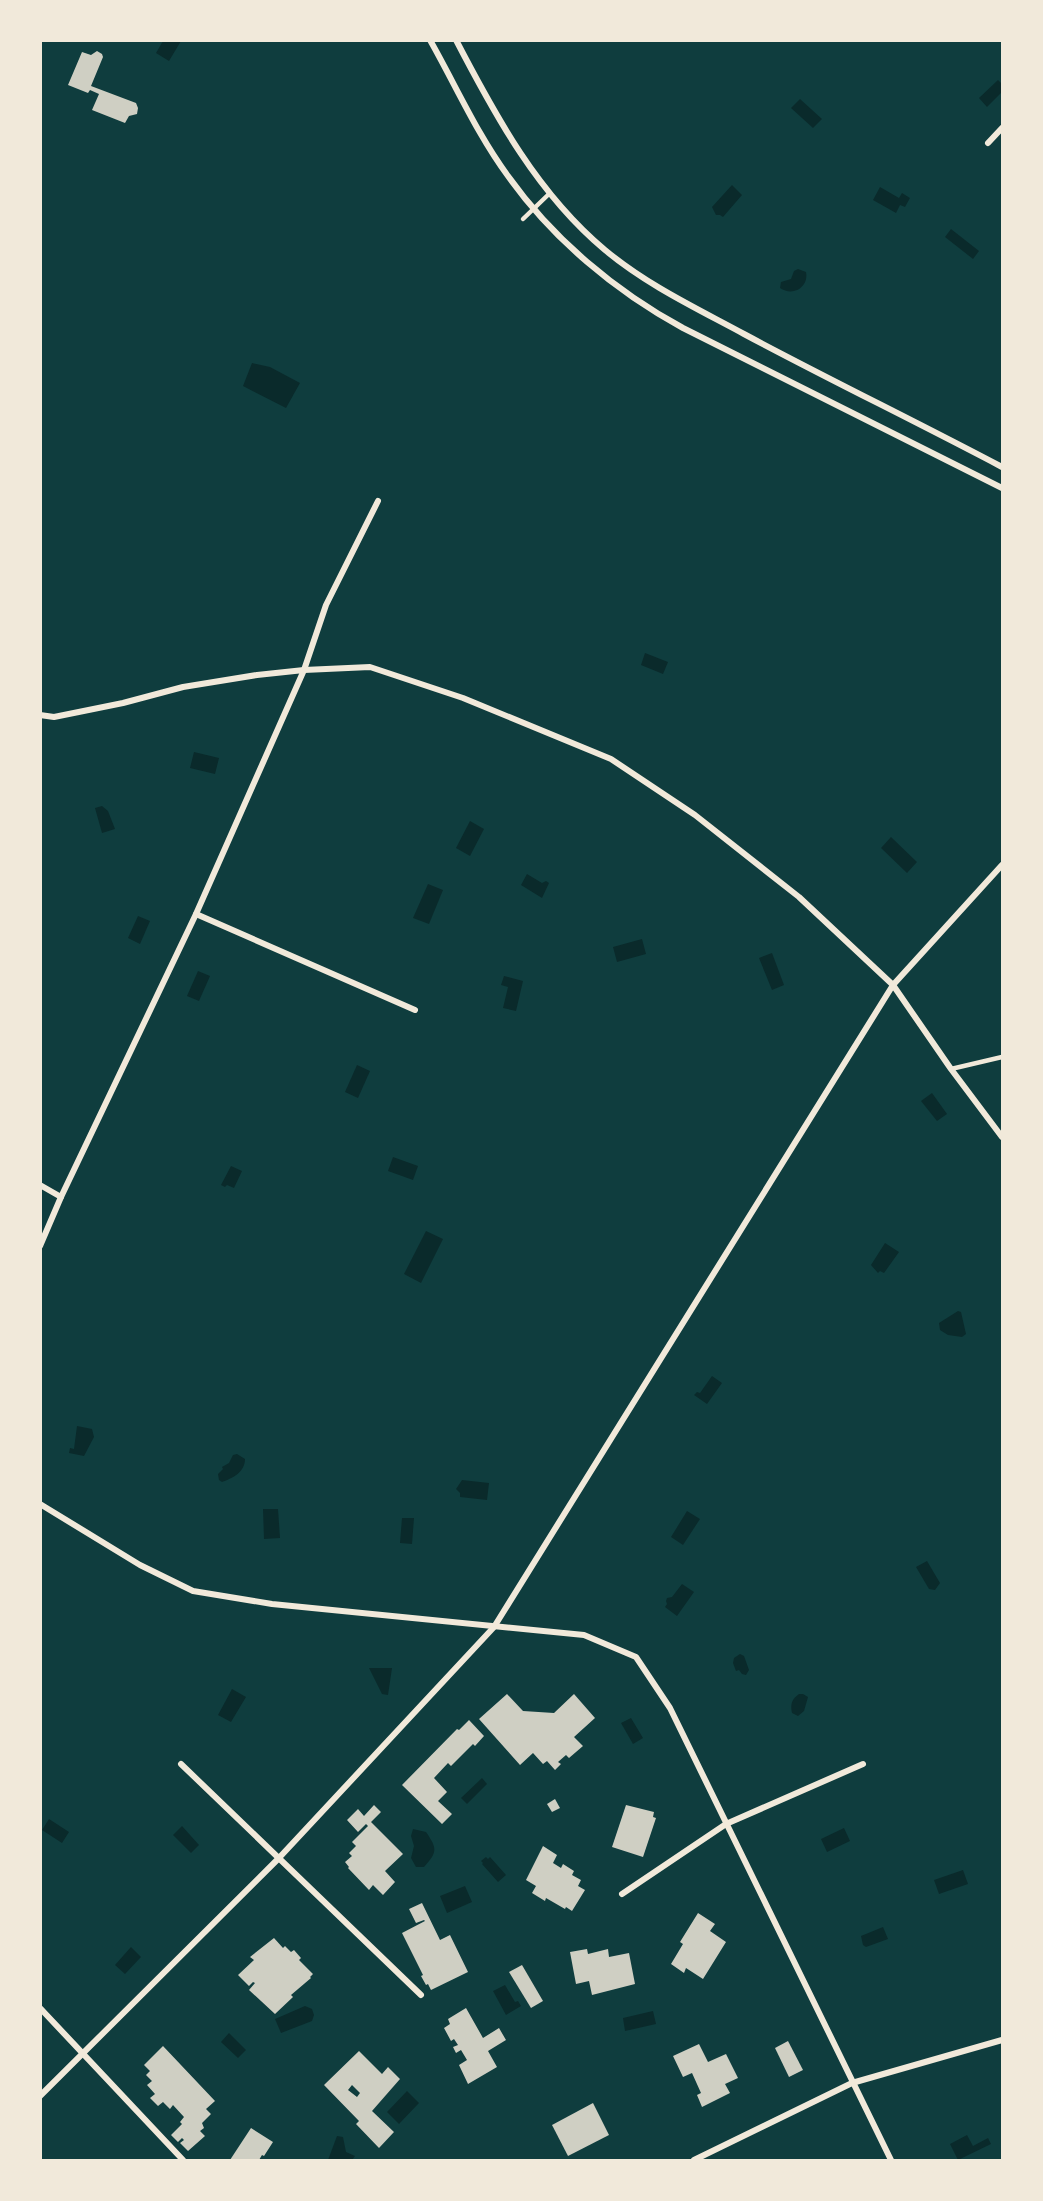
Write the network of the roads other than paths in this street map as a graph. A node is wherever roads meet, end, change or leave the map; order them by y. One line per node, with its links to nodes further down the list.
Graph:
1 (430, 40): 6 (street)
2 (456, 40): 5 (street)
3 (1002, 128): 4 (street)
4 (987, 143)
5 (550, 193): 6 (lane); 8 (street)
6 (534, 208): 7 (lane); 9 (street)
7 (523, 219)
8 (1002, 467)
9 (1002, 488)
10 (378, 501): 11 (street)
11 (304, 670): 12 (street); 14 (street); 15 (street)
12 (40, 715)
13 (1002, 866): 15 (street)
14 (196, 914): 16 (street); 21 (street)
15 (892, 985): 18 (street); 24 (street)
16 (415, 1010)
17 (1002, 1057): 18 (lane)
18 (951, 1069): 19 (street)
19 (1002, 1137)
20 (40, 1185): 21 (street)
21 (61, 1197): 22 (street)
22 (40, 1246)
23 (40, 1504): 24 (street)
24 (494, 1627): 27 (street); 28 (street)
25 (181, 1764): 28 (street)
26 (863, 1764): 27 (street)
27 (726, 1824): 29 (street); 34 (street)
28 (278, 1859): 30 (street); 33 (street)
29 (622, 1894)
30 (421, 1995)
31 (40, 2008): 33 (street)
32 (1002, 2040): 34 (street)
33 (84, 2054): 35 (street); 36 (street)
34 (852, 2083): 37 (street); 38 (street)
35 (40, 2096)
36 (183, 2160)
37 (698, 2160)
38 (891, 2160)

